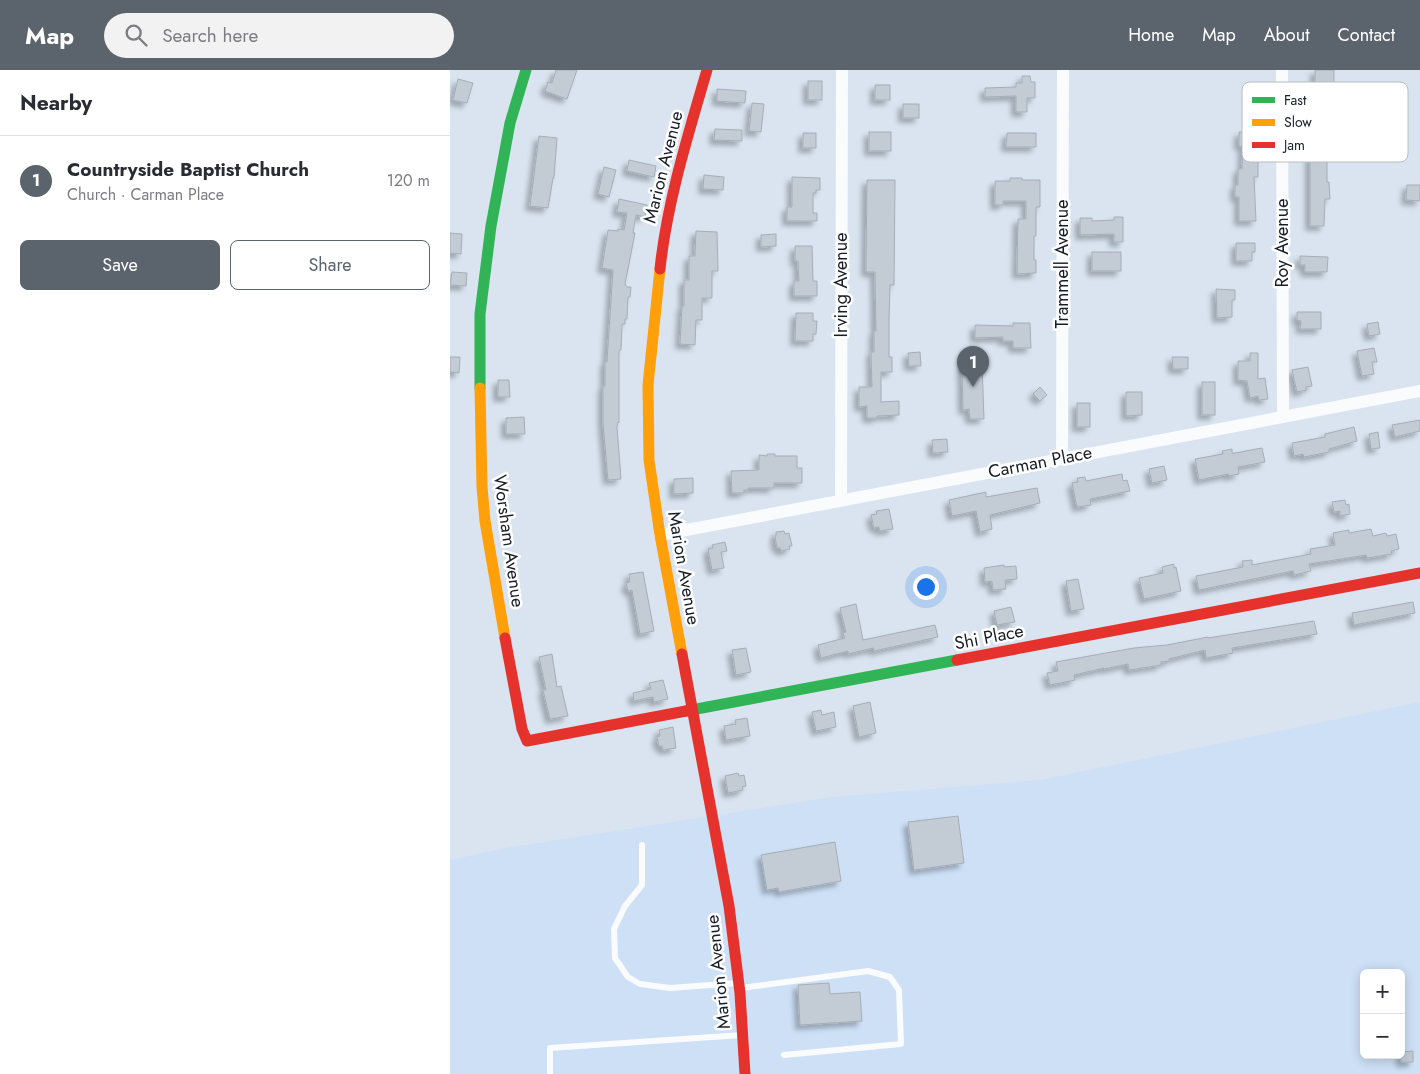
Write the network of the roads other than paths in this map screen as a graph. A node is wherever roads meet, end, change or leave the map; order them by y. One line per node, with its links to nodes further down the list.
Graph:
1 (526, 70): 13 (street, Worsham Avenue)
2 (707, 70): 10 (street, Marion Avenue)
3 (842, 70): 9 (street, Irving Avenue)
4 (1063, 70): 8 (street, Trammell Avenue)
5 (1282, 162): 7 (street, Roy Avenue)
6 (1420, 391): 7 (street, Carman Place)
7 (1283, 417): 8 (street, Carman Place)
8 (1062, 458): 9 (street, Carman Place)
9 (841, 499): 10 (street, Carman Place)
10 (660, 534): 12 (street, Marion Avenue)
11 (1420, 573): 12 (street, Shi Place)
12 (693, 710): 13 (street, Shi Place); 15 (street, Marion Avenue)
13 (564, 734)
14 (642, 845): 15 (lane)
15 (739, 986): 16 (street, Marion Avenue); 17 (lane)
16 (743, 1035): 18 (lane); 19 (street, Marion Avenue)
17 (784, 1055)
18 (550, 1074)
19 (745, 1074)

